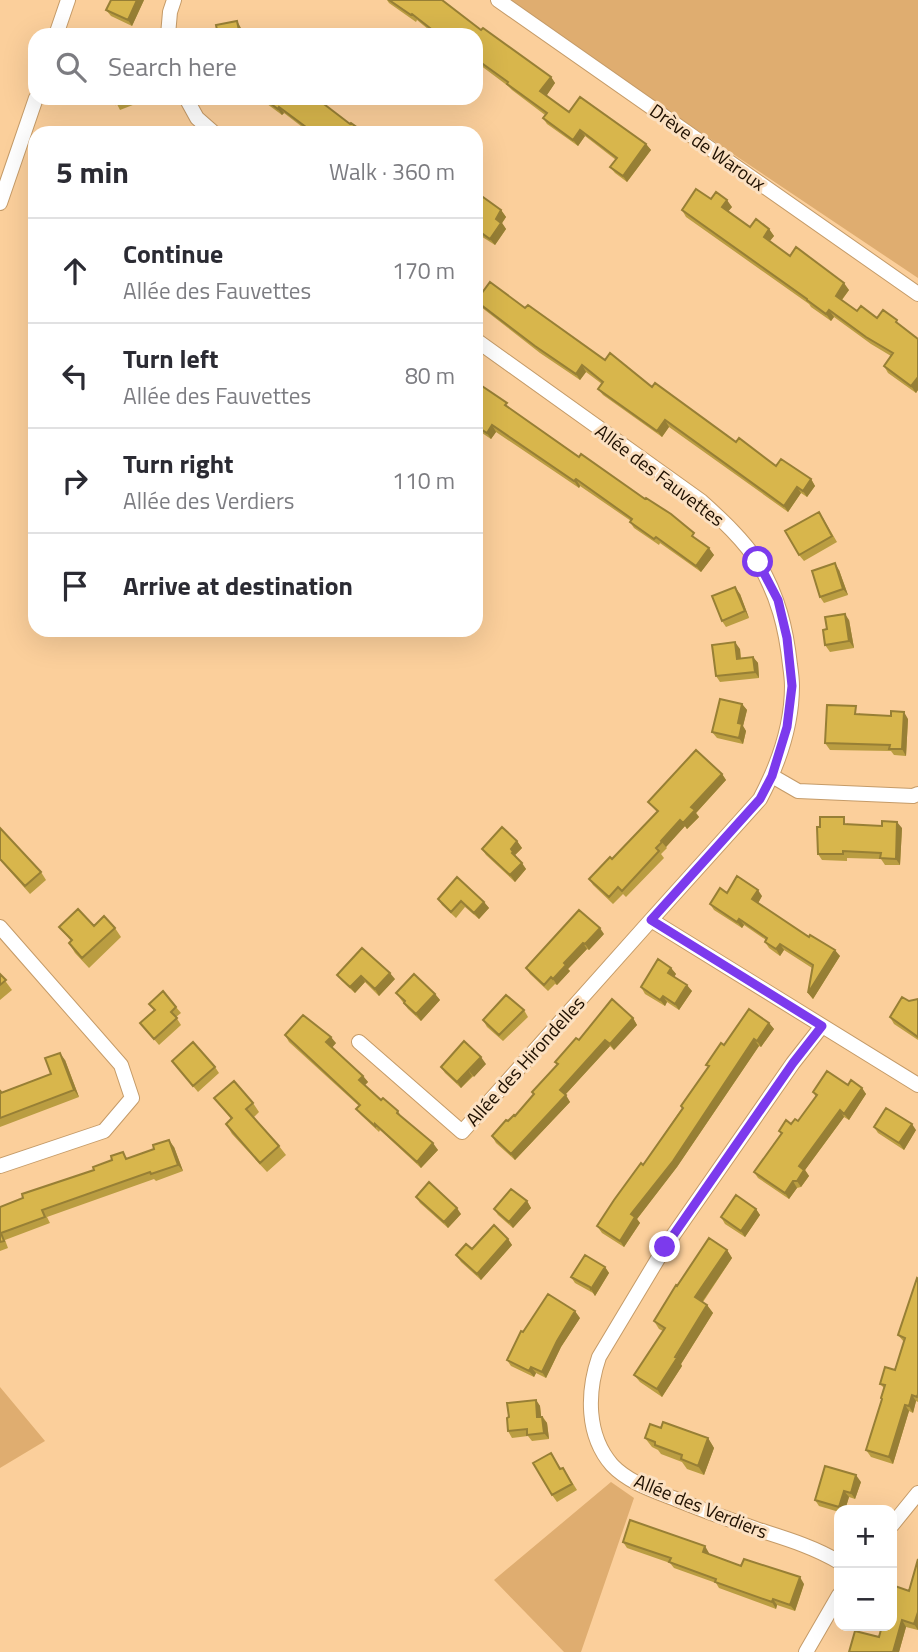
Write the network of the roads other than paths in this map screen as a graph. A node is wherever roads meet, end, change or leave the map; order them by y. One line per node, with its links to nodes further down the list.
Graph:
1 (68, 0): 4 (street)
2 (174, 0): 5 (street)
3 (498, 0): 10 (street, Drève de Waroux)
4 (58, 28)
5 (169, 28)
6 (34, 105): 9 (street)
7 (190, 105): 8 (street)
8 (206, 126)
9 (0, 203)
10 (918, 293)
11 (483, 345): 12 (street, Allée des Fauvettes)
12 (772, 776): 13 (street); 14 (street, Allée des Fauvettes)
13 (918, 794)
14 (651, 920): 16 (street); 17 (street, Allée des Hirondelles)
15 (0, 927): 19 (street)
16 (822, 1026): 18 (street); 22 (street, Allée des Verdiers)
17 (359, 1042)
18 (918, 1085)
19 (0, 1166)
20 (918, 1493): 21 (street)
21 (897, 1519)
22 (834, 1559)
23 (834, 1604): 24 (street)
24 (806, 1652)

